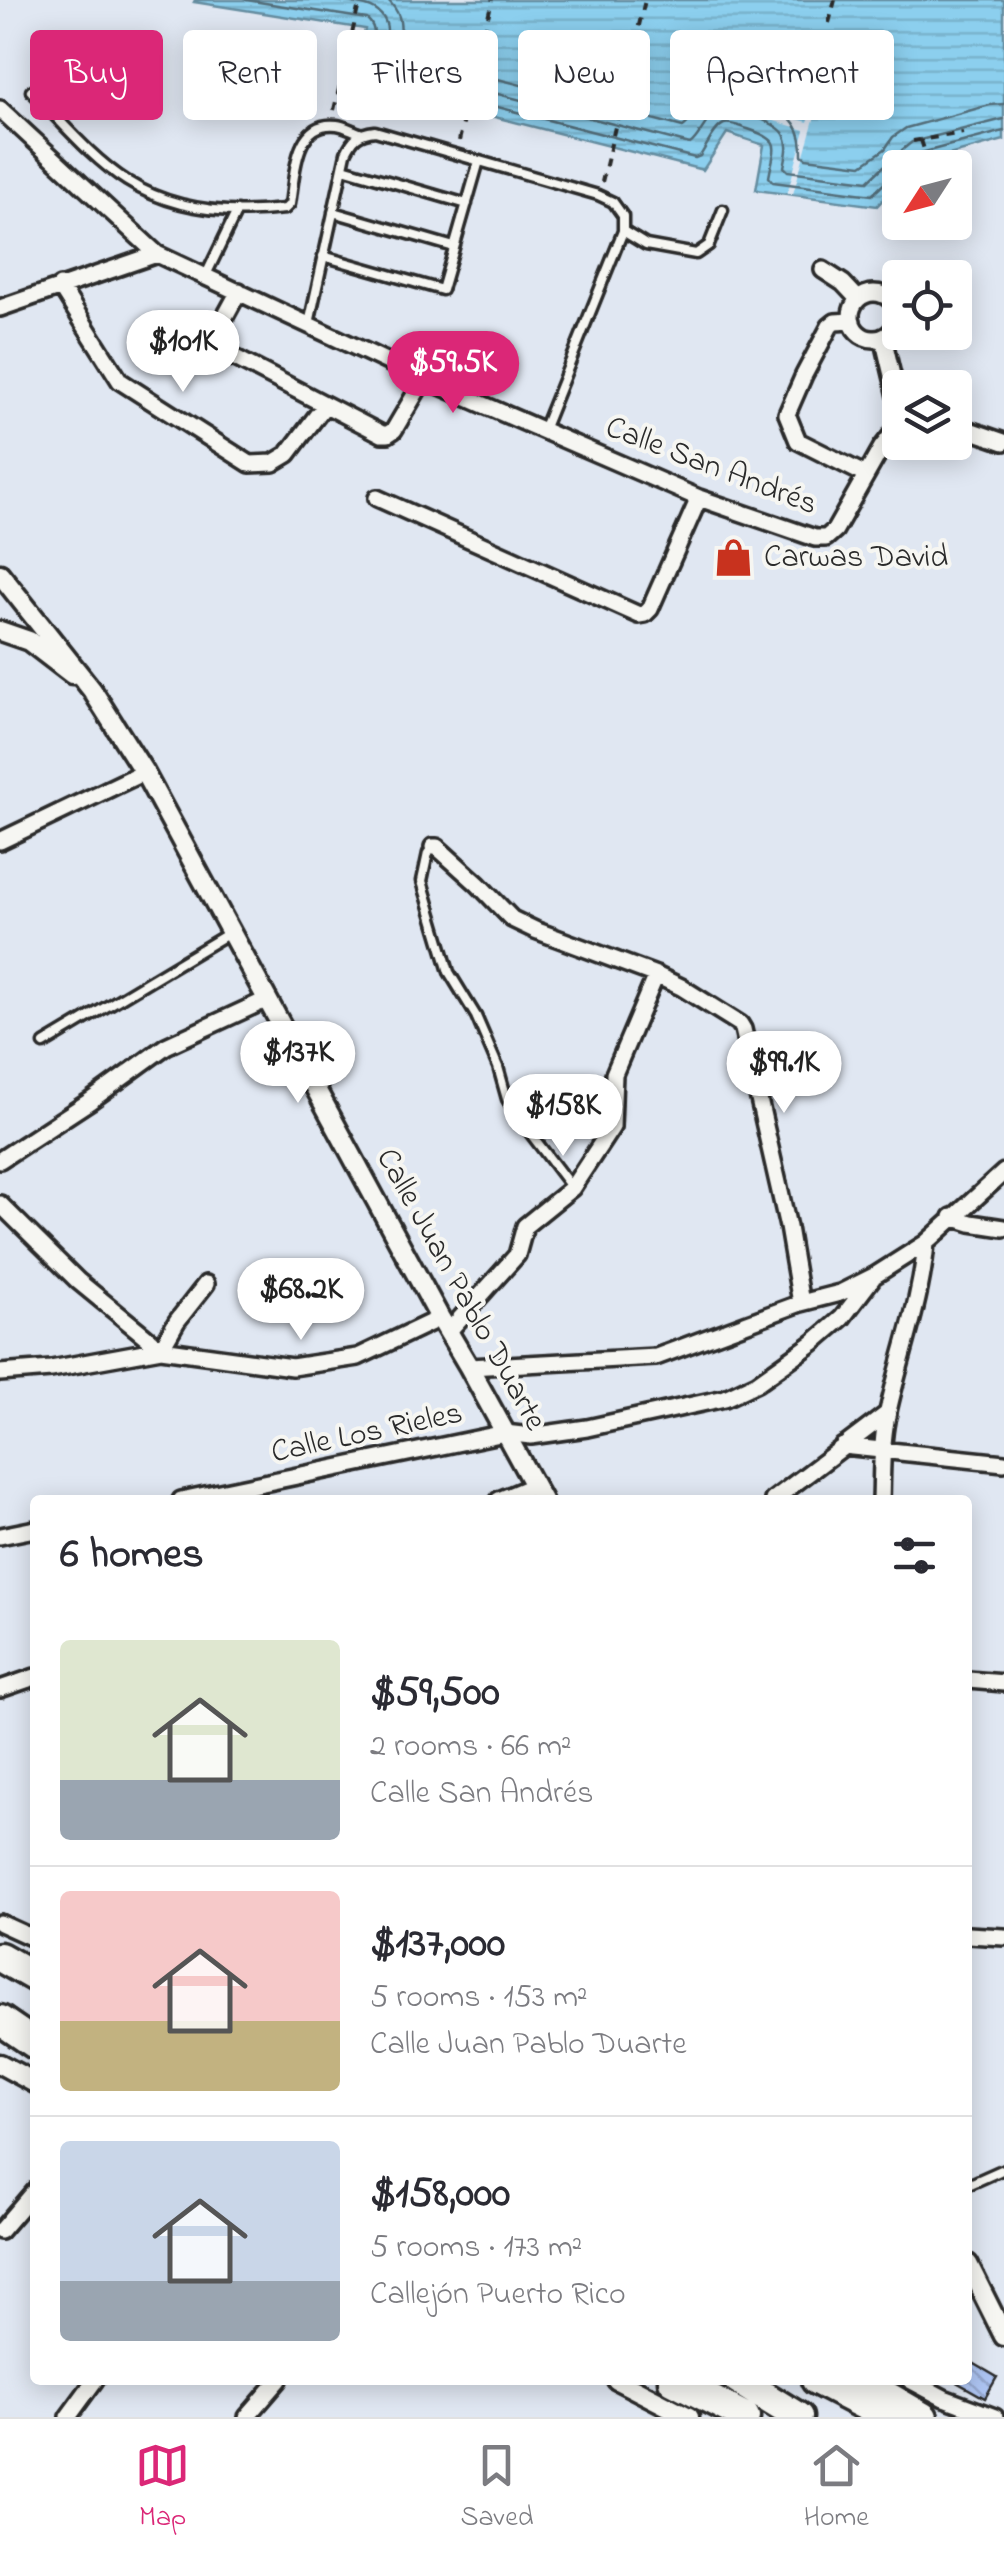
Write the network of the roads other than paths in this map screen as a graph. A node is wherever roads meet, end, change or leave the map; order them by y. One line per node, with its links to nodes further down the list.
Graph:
1 (0, 108): 12 (street, Calle San Andrés)
2 (60, 120): 8 (lane)
3 (360, 133): 4 (lane); 5 (lane); 8 (lane)
4 (479, 161): 6 (lane); 10 (lane)
5 (343, 168): 6 (lane); 9 (lane)
6 (467, 204): 11 (lane)
7 (723, 210): 10 (lane)
8 (236, 212): 15 (lane)
9 (333, 212): 11 (lane); 13 (lane)
10 (622, 231): 26 (lane)
11 (454, 247): 13 (lane)
12 (157, 254): 15 (street, Calle San Andrés); 16 (street)
13 (323, 256): 22 (lane)
14 (822, 270): 19 (street)
15 (206, 276): 17 (street, Calle San Andrés)
16 (60, 286): 20 (street); 25 (street)
17 (239, 291): 22 (street, Calle San Andrés); 25 (street)
18 (882, 295): 19 (street)
19 (858, 299): 21 (street)
20 (0, 308)
21 (852, 321): 23 (street); 30 (street)
22 (308, 326): 24 (street, Calle San Andrés)
23 (882, 337)
24 (424, 378): 25 (street); 26 (street, Calle San Andrés)
25 (326, 405)
26 (543, 430): 32 (street, Calle San Andrés)
27 (972, 431): 28 (street)
28 (1004, 442)
29 (882, 447): 30 (street, Calle San Andrés)
30 (866, 476): 32 (street, Calle San Andrés)
31 (377, 498): 32 (street)
32 (699, 498)
33 (0, 574): 35 (street, Calle Juan Pablo Duarte)
34 (0, 630): 35 (street, Calle Juan Pablo Duarte)
35 (92, 690): 36 (street, Calle Juan Pablo Duarte)
36 (144, 772): 37 (street); 39 (street, Calle Juan Pablo Duarte)
37 (0, 841)
38 (433, 847): 40 (street); 45 (lane)
39 (231, 932): 41 (street, Calle Juan Pablo Duarte); 42 (lane)
40 (656, 975): 45 (street); 52 (street)
41 (268, 999): 43 (street); 53 (street, Calle Juan Pablo Duarte)
42 (44, 1044)
43 (0, 1160)
44 (1004, 1172): 47 (street)
45 (572, 1188): 53 (street)
46 (0, 1204): 54 (street)
47 (952, 1217): 48 (street); 49 (street)
48 (1004, 1228)
49 (926, 1243): 50 (street); 57 (street)
50 (874, 1276): 52 (street); 58 (street, Calle Los Rieles)
51 (206, 1284): 54 (street)
52 (802, 1303): 55 (street)
53 (444, 1325): 54 (street); 55 (street, Calle Juan Pablo Duarte)
54 (160, 1349): 56 (street)
55 (469, 1367): 58 (street, Calle Juan Pablo Duarte)
56 (0, 1373)
57 (888, 1413): 59 (street); 60 (street)
58 (505, 1433): 62 (street, Calle Juan Pablo Duarte); 63 (street, Calle Los Rieles)
59 (843, 1446): 60 (street); 64 (street)
60 (883, 1451): 61 (street); 65 (street)
61 (1004, 1464)
62 (537, 1493)
63 (205, 1495)
64 (779, 1495)
65 (881, 1495)
66 (30, 1530): 67 (street)
67 (0, 1536)
68 (30, 1679): 71 (street)
69 (972, 1680): 70 (street)
70 (1004, 1683)
71 (0, 1689)
72 (0, 1923): 74 (street)
73 (972, 1935): 75 (street)
74 (30, 1937)
75 (1004, 1937)
76 (0, 2009): 78 (highway)
77 (0, 2020): 79 (highway)
78 (30, 2023)
79 (30, 2041)
80 (0, 2064): 81 (street)
81 (30, 2080)
82 (1004, 2170): 83 (lane)
83 (972, 2184)
84 (30, 2196): 85 (street)
85 (0, 2232)
86 (972, 2272): 87 (street)
87 (1004, 2336)
88 (91, 2385): 96 (street)
89 (275, 2385): 97 (street)
90 (626, 2385): 98 (street)
91 (682, 2385): 99 (highway)
92 (746, 2385): 100 (highway)
93 (826, 2385): 101 (highway)
94 (867, 2385): 102 (highway)
95 (919, 2385): 103 (street)
96 (68, 2417)
97 (247, 2417)
98 (689, 2417)
99 (744, 2417)
100 (798, 2417)
101 (887, 2417)
102 (923, 2417)
103 (995, 2417)

